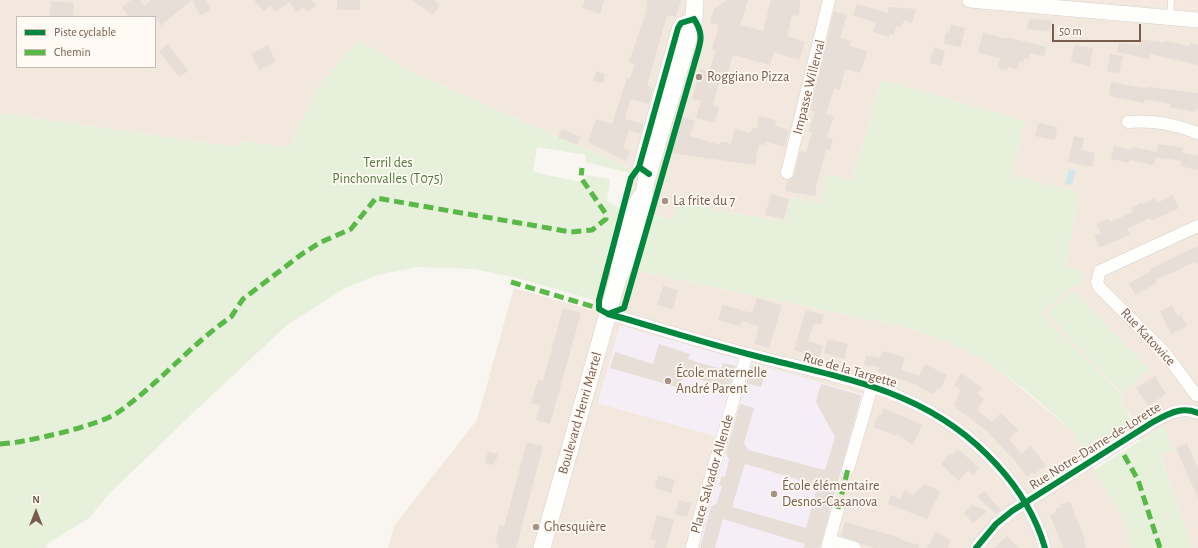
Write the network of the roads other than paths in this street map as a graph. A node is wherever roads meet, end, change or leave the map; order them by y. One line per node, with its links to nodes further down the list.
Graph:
1 (695, 0): 8 (main road, Boulevard Henri Martel)
2 (705, 0): 8 (main road, Boulevard Henri Martel)
3 (829, 0): 12 (street, Impasse Willerval)
4 (970, 0): 5 (street)
5 (977, 0): 7 (street)
6 (1171, 0): 7 (lane)
7 (1170, 18): 9 (street)
8 (694, 19): 14 (main road, Boulevard Henri Martel)
9 (1198, 20)
10 (1128, 122): 11 (street)
11 (1198, 133)
12 (788, 173)
13 (1198, 226): 17 (street, Rue Katowice)
14 (608, 314): 15 (street, Rue de la Targette); 23 (main road, Boulevard Henri Martel)
15 (747, 354): 16 (street, Rue de la Targette); 24 (street, Place Salvador Allende)
16 (872, 386): 19 (street); 20 (street, Rue de la Targette)
17 (1197, 395): 18 (street)
18 (1196, 412): 20 (street, Rue Notre-Dame-de-Lorette)
19 (848, 469)
20 (1026, 503): 26 (street, Rue Notre-Dame-de-Lorette); 27 (street, Rue de la Targette)
21 (838, 509): 22 (street)
22 (828, 544): 25 (street)
23 (542, 548)
24 (692, 548)
25 (855, 548)
26 (976, 548)
27 (1045, 548)

